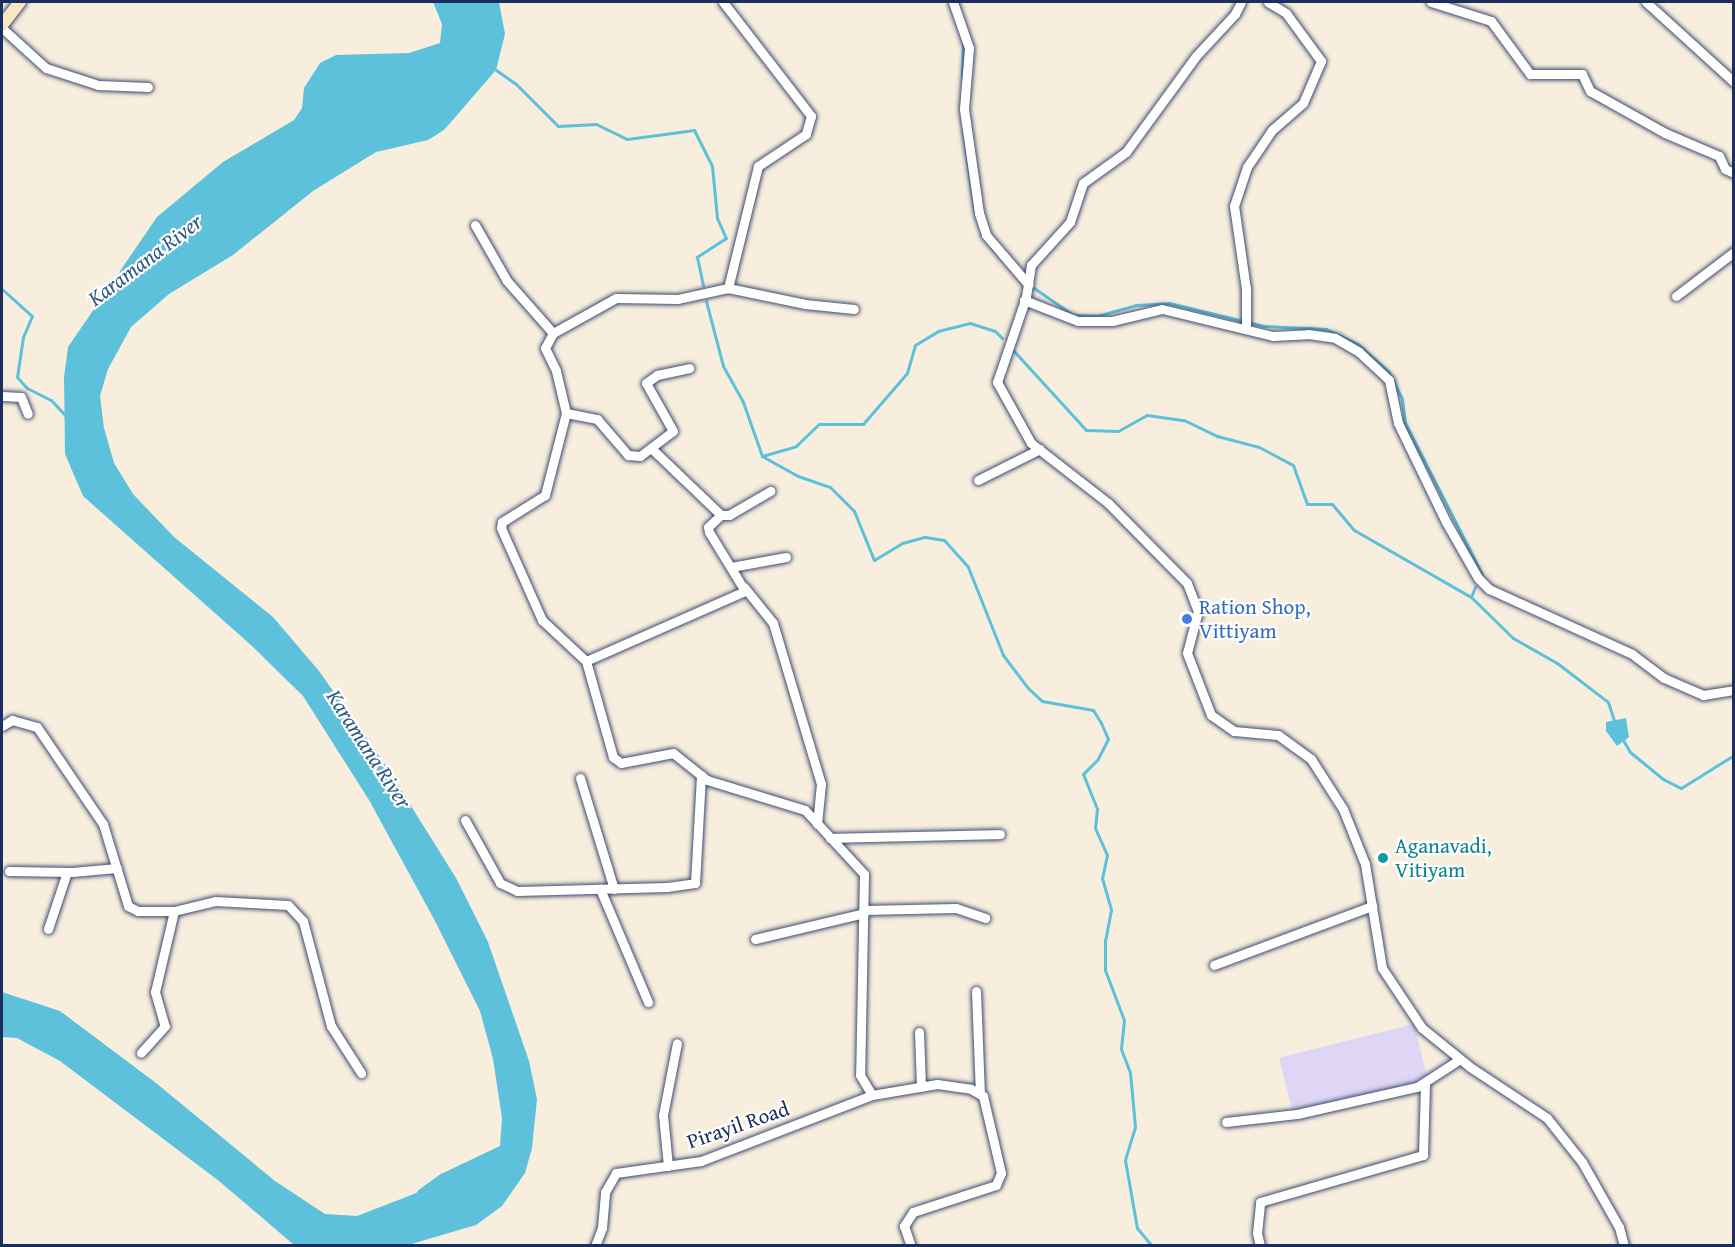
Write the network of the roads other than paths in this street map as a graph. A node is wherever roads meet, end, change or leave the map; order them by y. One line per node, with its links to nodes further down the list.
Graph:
1 (20, 2): 8 (street)
2 (723, 2): 15 (street)
3 (953, 2): 14 (street)
4 (1241, 2): 14 (street)
5 (1268, 2): 19 (street)
6 (1431, 2): 11 (street)
7 (1646, 2): 9 (street)
8 (2, 26): 10 (street)
9 (1734, 82)
10 (148, 87)
11 (1734, 173)
12 (475, 225): 20 (street)
13 (1734, 252): 16 (street)
14 (1028, 284): 17 (street)
15 (728, 288): 18 (street); 20 (street)
16 (1676, 296)
17 (1024, 300): 19 (street); 26 (street)
18 (854, 309)
19 (1246, 329): 34 (street)
20 (553, 333): 23 (street)
21 (689, 368): 25 (street)
22 (2, 396): 24 (street)
23 (566, 413): 25 (street); 33 (street)
24 (28, 414)
25 (652, 449): 29 (street)
26 (1040, 449): 27 (street); 47 (street)
27 (978, 480)
28 (770, 490): 29 (street)
29 (721, 515): 31 (street)
30 (786, 557): 31 (street)
31 (731, 567): 32 (street)
32 (744, 587): 33 (street); 39 (street)
33 (585, 661): 36 (street)
34 (1734, 690)
35 (2, 726): 42 (street)
36 (701, 775): 39 (street); 46 (street)
37 (580, 777): 46 (street)
38 (465, 820): 45 (street)
39 (817, 824): 41 (street)
40 (1000, 834): 41 (street)
41 (830, 837): 49 (street)
42 (117, 868): 44 (street); 48 (street)
43 (9, 871): 44 (street)
44 (67, 872): 51 (street)
45 (600, 889): 46 (street); 55 (street)
46 (614, 889)
47 (1372, 906): 53 (street); 59 (street)
48 (174, 911): 58 (street); 60 (street)
49 (864, 911): 50 (street); 52 (street); 64 (street)
50 (985, 918)
51 (48, 929)
52 (755, 939)
53 (1214, 965)
54 (976, 991): 63 (street)
55 (648, 1002)
56 (919, 1032): 62 (street)
57 (677, 1043): 66 (street)
58 (141, 1053)
59 (1460, 1059): 61 (street); 70 (street)
60 (361, 1072)
61 (1421, 1085): 65 (street); 69 (street)
62 (921, 1087): 63 (street, Pirayil Road); 64 (street, Pirayil Road)
63 (980, 1094): 68 (street)
64 (872, 1095): 66 (street, Pirayil Road)
65 (1226, 1122)
66 (668, 1166): 67 (street, Pirayil Road)
67 (595, 1245)
68 (911, 1245)
69 (1260, 1245)
70 (1624, 1245)

